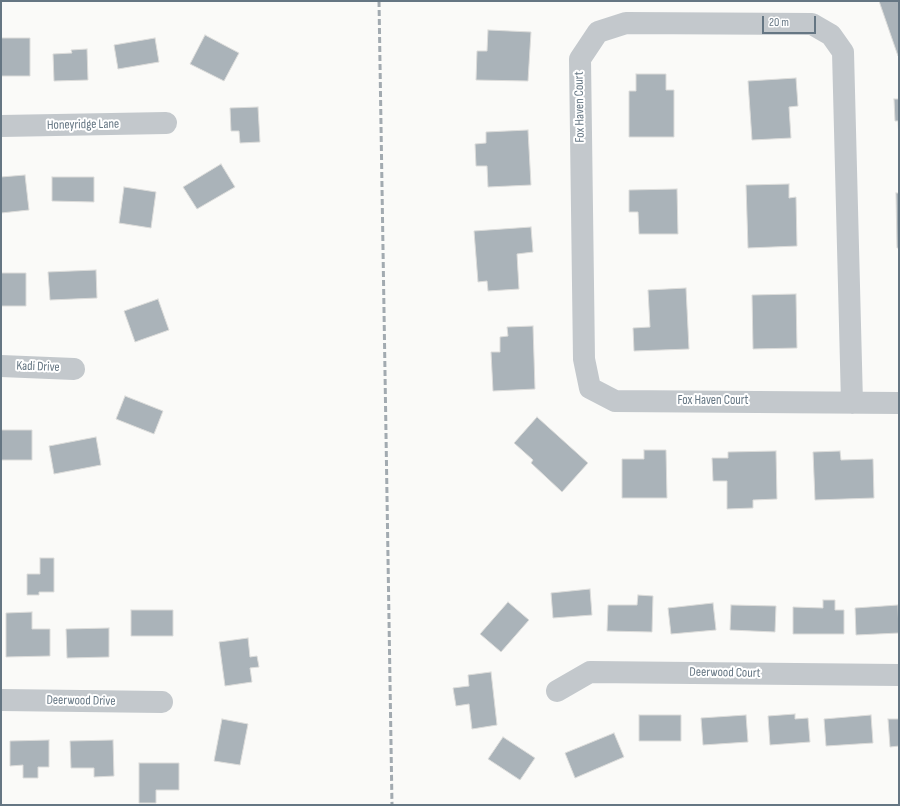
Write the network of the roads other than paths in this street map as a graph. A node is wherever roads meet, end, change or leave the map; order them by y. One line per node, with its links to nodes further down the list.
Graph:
1 (166, 123): 2 (street, Honeyridge Lane)
2 (1, 126)
3 (1, 366): 4 (street, Kadi Drive)
4 (74, 369)
5 (852, 403): 5 (street, Fox Haven Court); 6 (street, Fox Haven Court)
6 (899, 403)
7 (899, 675): 8 (street, Deerwood Court)
8 (557, 691)
9 (1, 700): 10 (street, Deerwood Drive)
10 (162, 702)

